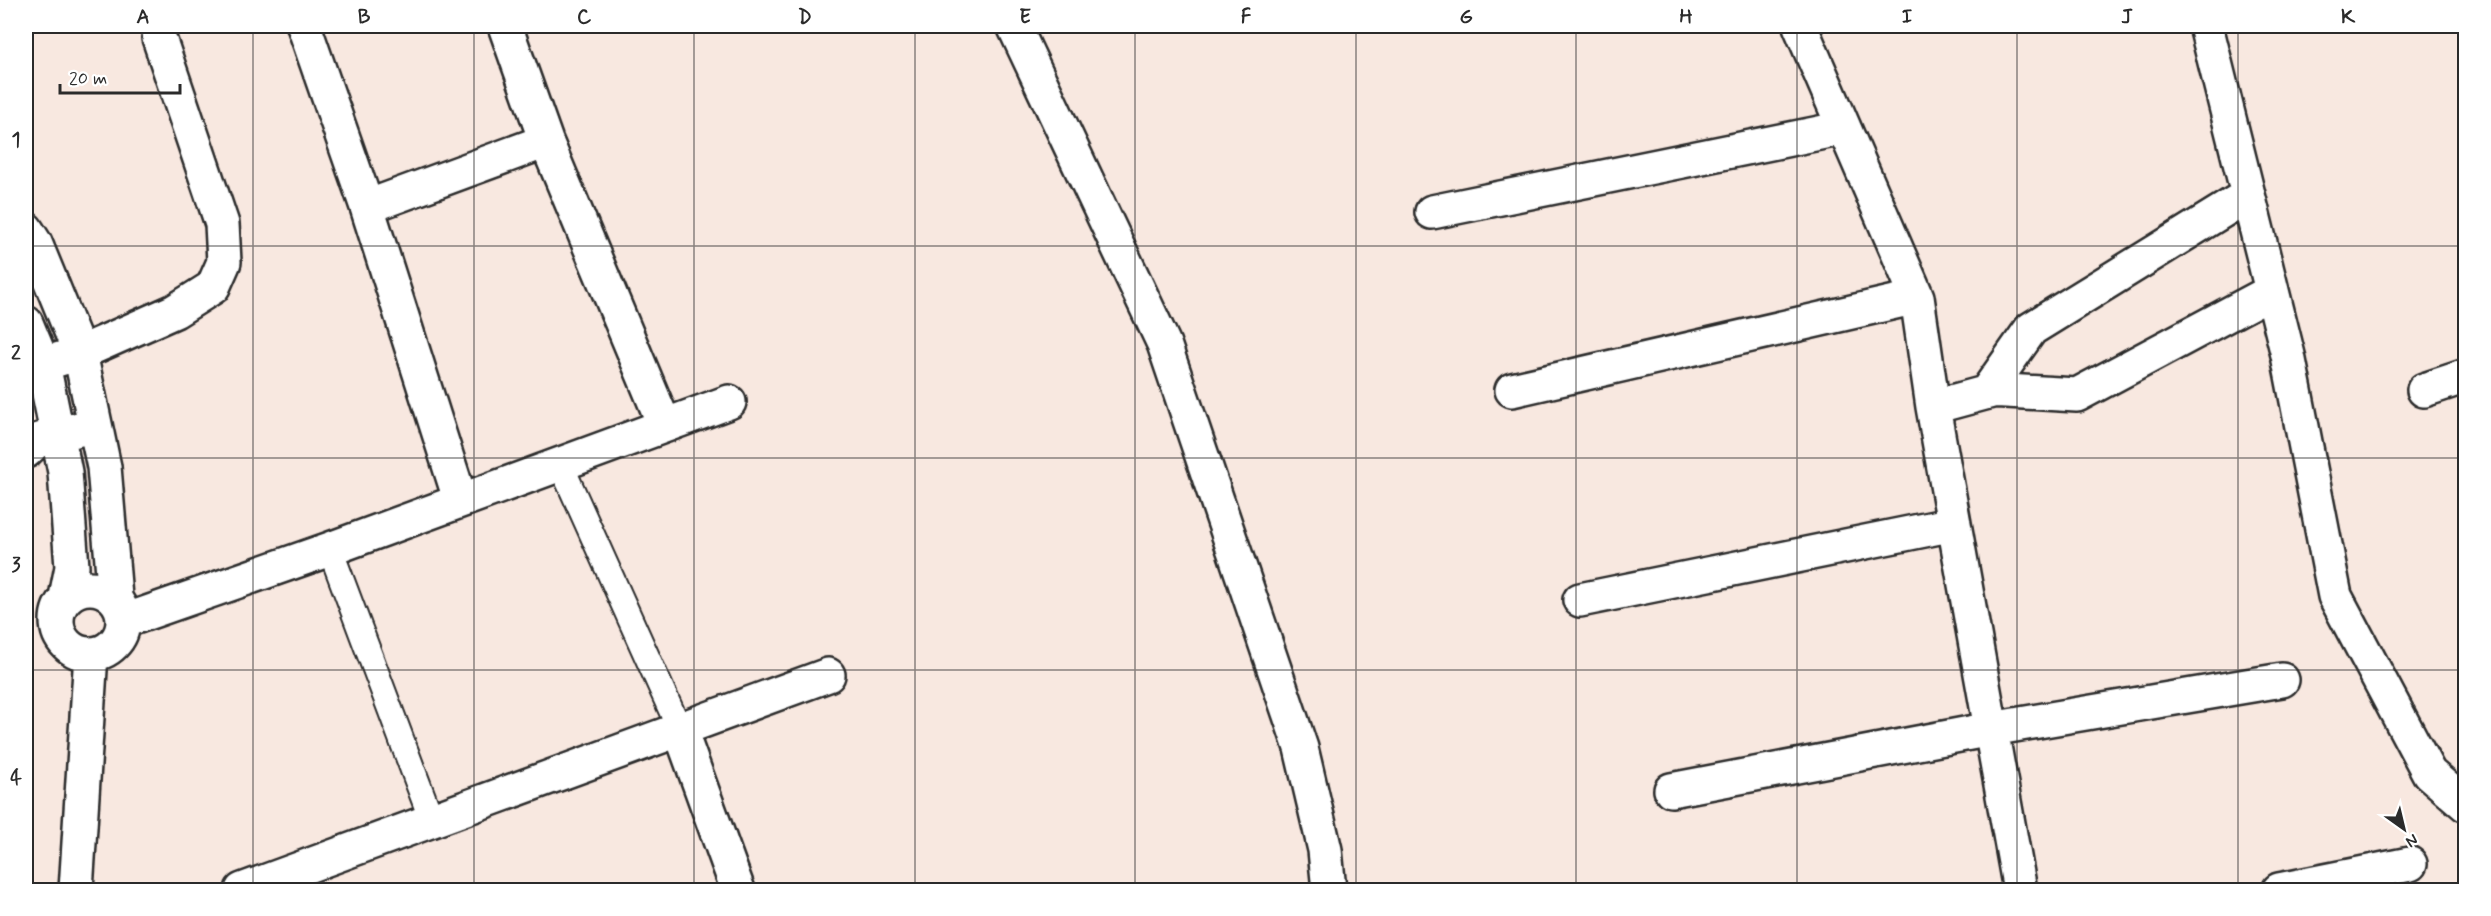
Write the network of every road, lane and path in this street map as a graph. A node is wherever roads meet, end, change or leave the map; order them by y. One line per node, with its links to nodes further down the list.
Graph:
1 (304, 26): 10 (street)
2 (505, 26): 8 (street)
3 (1014, 26): 47 (street)
4 (1800, 26): 7 (street)
5 (2206, 26): 9 (street)
6 (159, 38): 16 (street)
7 (1844, 128): 11 (street); 14 (street)
8 (546, 141): 10 (street); 24 (street)
9 (2248, 195): 13 (street); 21 (street)
10 (367, 207): 29 (street)
11 (1431, 212)
12 (26, 229): 16 (street)
13 (2272, 291): 21 (street); 41 (street)
14 (1917, 297): 19 (street); 23 (street)
15 (26, 323): 17 (street)
16 (80, 353): 17 (street); 25 (street)
17 (43, 364): 26 (street)
18 (2466, 376): 20 (street)
19 (1512, 390)
20 (2424, 390)
21 (1992, 391): 23 (street)
22 (729, 402): 24 (street)
23 (1933, 407): 30 (street)
24 (664, 424): 28 (street)
25 (95, 425): 26 (street); 34 (street)
26 (57, 434): 27 (street); 32 (street)
27 (26, 451)
28 (560, 463): 29 (street); 39 (lane)
29 (460, 499): 31 (street)
30 (1954, 524): 33 (street); 38 (street)
31 (330, 549): 34 (street); 42 (lane)
32 (66, 597): 34 (street); 35 (street)
33 (1580, 600)
34 (119, 609): 35 (street)
35 (91, 654): 44 (street)
36 (828, 675): 39 (street)
37 (2282, 680): 38 (street)
38 (1991, 729): 40 (street); 48 (street)
39 (680, 730): 42 (street); 46 (street)
40 (1671, 790)
41 (2466, 805)
42 (432, 821): 45 (street)
43 (2410, 864): 49 (street)
44 (76, 891)
45 (242, 891)
46 (738, 891)
47 (1329, 891)
48 (2020, 891)
49 (2279, 891)

